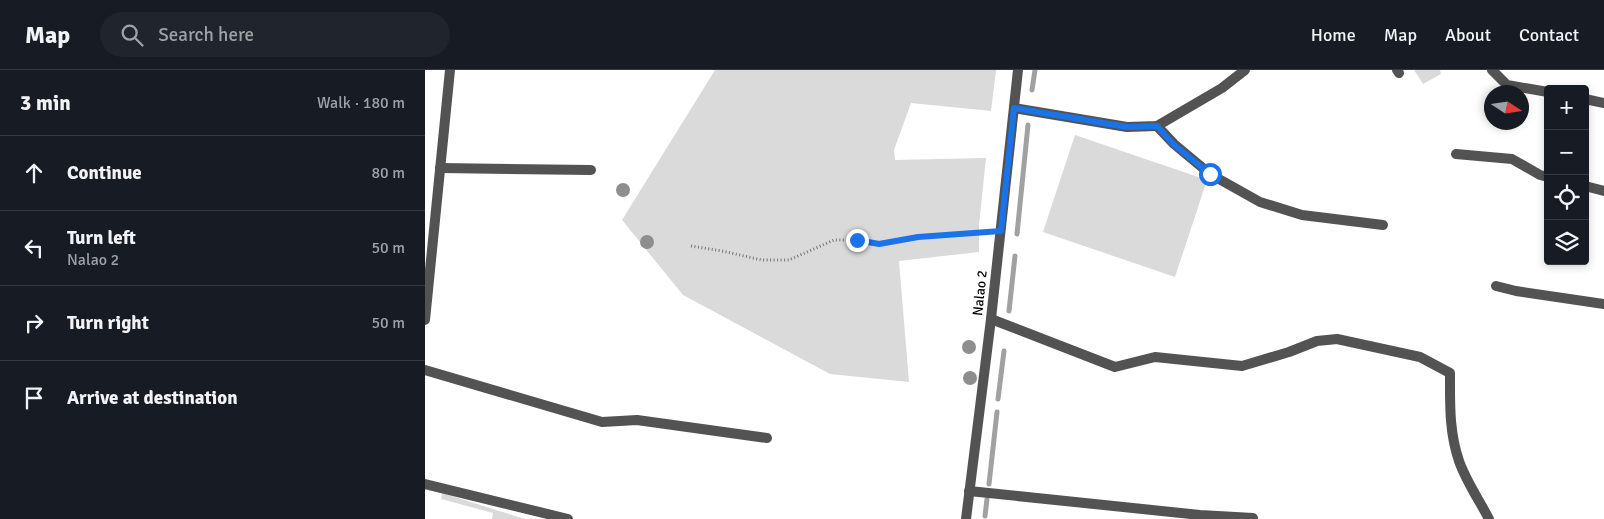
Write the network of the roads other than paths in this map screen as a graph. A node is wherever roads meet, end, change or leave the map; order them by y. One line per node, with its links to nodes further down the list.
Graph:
1 (450, 70): 11 (street)
2 (1018, 70): 8 (street, Nalao 2)
3 (1245, 70): 9 (street)
4 (1492, 70): 5 (street)
5 (1544, 91)
6 (1589, 100): 7 (street)
7 (1604, 103)
8 (1014, 108): 9 (street); 20 (street, Nalao 2)
9 (1157, 126): 16 (street)
10 (1456, 154): 13 (street)
11 (440, 168): 12 (street); 18 (street)
12 (591, 170)
13 (1544, 176)
14 (1589, 187): 15 (street)
15 (1604, 191)
16 (1383, 225)
17 (1496, 286): 19 (street)
18 (426, 289): 21 (street)
19 (1604, 304)
20 (991, 319): 25 (street, Nalao 2); 30 (street)
21 (425, 320)
22 (425, 370): 23 (street)
23 (767, 438)
24 (425, 484): 28 (street)
25 (969, 491): 26 (street); 29 (street, Nalao 2)
26 (1200, 517): 27 (street)
27 (1253, 518)
28 (568, 519)
29 (966, 519)
30 (1489, 519)

